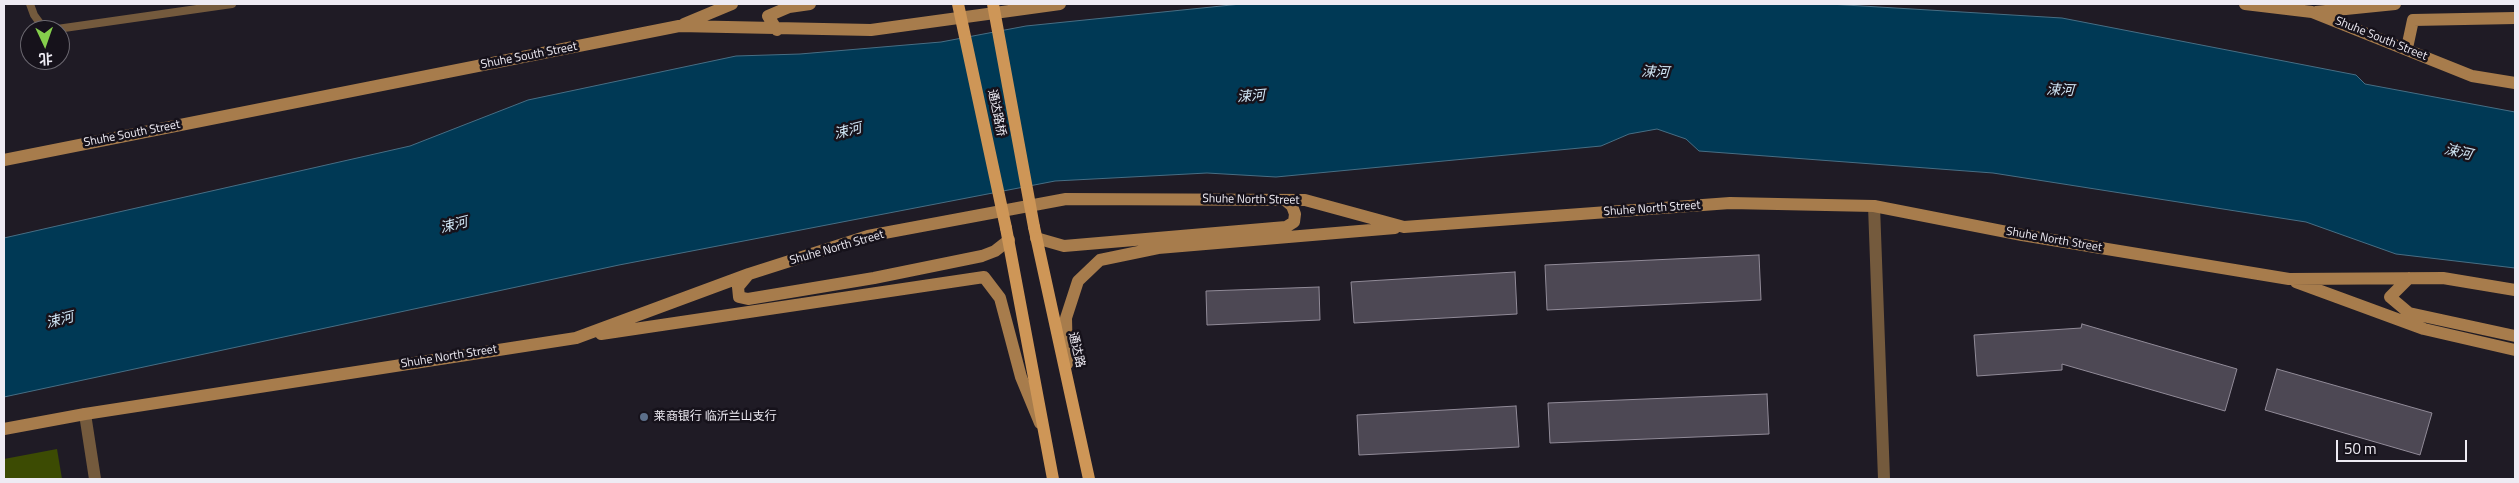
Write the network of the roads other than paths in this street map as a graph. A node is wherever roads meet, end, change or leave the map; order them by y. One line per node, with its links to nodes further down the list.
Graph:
1 (30, 4): 12 (lane)
2 (232, 4): 14 (lane)
3 (732, 4): 13 (main road)
4 (810, 4): 15 (main road)
5 (958, 4): 23 (main road, 通达路桥, bridge)
6 (993, 4): 22 (main road, 通达路桥, bridge)
7 (1060, 4): 15 (main road, Shuhe South Street)
8 (2245, 4): 10 (main road, Shuhe South Street)
9 (2395, 4): 10 (main road)
10 (2312, 12): 16 (main road, Shuhe South Street)
11 (2515, 18): 16 (main road)
12 (38, 20)
13 (678, 26): 15 (main road, Shuhe South Street); 18 (main road, Shuhe South Street)
14 (70, 27)
15 (777, 30)
16 (2407, 48): 17 (main road, Shuhe South Street)
17 (2515, 82)
18 (4, 160)
19 (1285, 200): 21 (main road, Shuhe North Street); 22 (main road); 24 (main road, Shuhe North Street)
20 (1874, 206): 21 (main road, Shuhe North Street); 26 (main road, Shuhe North Street); 38 (street)
21 (1404, 227): 31 (main road)
22 (1035, 232): 31 (main road, 通达路)
23 (1008, 234): 24 (main road); 34 (main road)
24 (749, 274): 29 (main road, Shuhe North Street)
25 (2409, 278): 26 (main road, Shuhe North Street); 27 (main road, Shuhe North Street); 28 (main road)
26 (2289, 279): 30 (main road)
27 (2515, 290)
28 (2515, 336)
29 (576, 338): 32 (main road, Shuhe North Street); 34 (main road)
30 (2515, 350)
31 (1067, 374): 37 (main road, 通达路)
32 (85, 414): 33 (main road, Shuhe North Street); 35 (street)
33 (4, 429)
34 (1043, 432): 36 (main road)
35 (95, 479)
36 (1053, 479)
37 (1089, 479)
38 (1884, 479)

